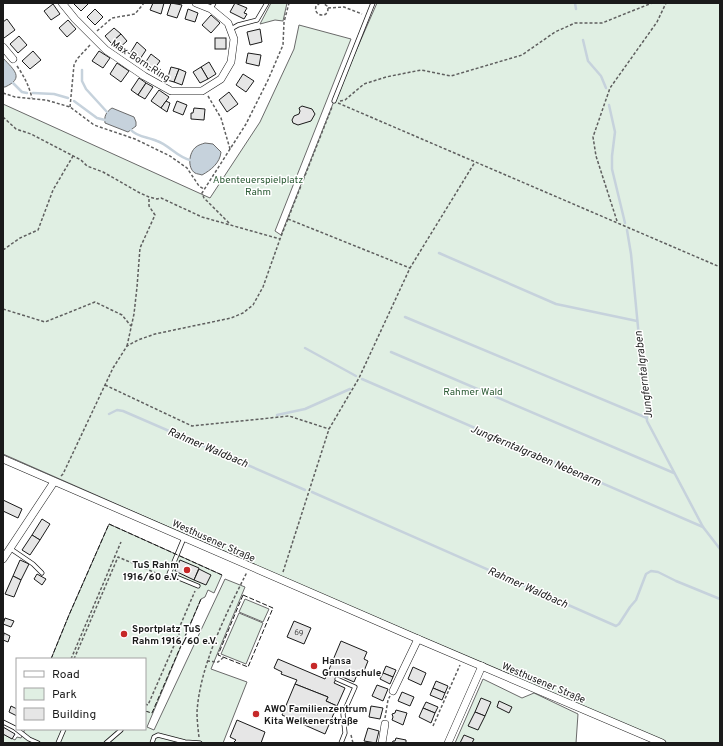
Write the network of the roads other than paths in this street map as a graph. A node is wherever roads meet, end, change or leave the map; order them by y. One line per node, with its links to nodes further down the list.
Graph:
1 (62, 3): 6 (street, Max-Born-Ring)
2 (196, 3): 5 (street)
3 (267, 3): 6 (lane)
4 (373, 3): 9 (lane)
5 (213, 6): 6 (street)
6 (231, 29)
7 (3, 47): 8 (street)
8 (13, 59)
9 (334, 101)
10 (3, 459): 11 (street, Westhusener Straße)
11 (54, 482): 12 (street, Westhusener Straße); 13 (street)
12 (184, 538): 16 (lane); 17 (street, Westhusener Straße)
13 (11, 549): 14 (street); 15 (lane)
14 (3, 559)
15 (42, 573)
16 (198, 586)
17 (418, 639): 18 (street, Westhusener Straße); 20 (street)
18 (482, 666): 34 (street); 35 (street, Westhusener Straße)
19 (337, 679): 32 (lane)
20 (393, 691)
21 (3, 722): 23 (lane)
22 (385, 724): 33 (street)
23 (16, 729)
24 (18, 730): 27 (lane)
25 (64, 730): 28 (lane)
26 (121, 730): 29 (lane)
27 (38, 743)
28 (58, 743)
29 (106, 743)
30 (152, 743): 31 (lane)
31 (200, 743)
32 (340, 743)
33 (382, 743)
34 (448, 743)
35 (662, 743)

